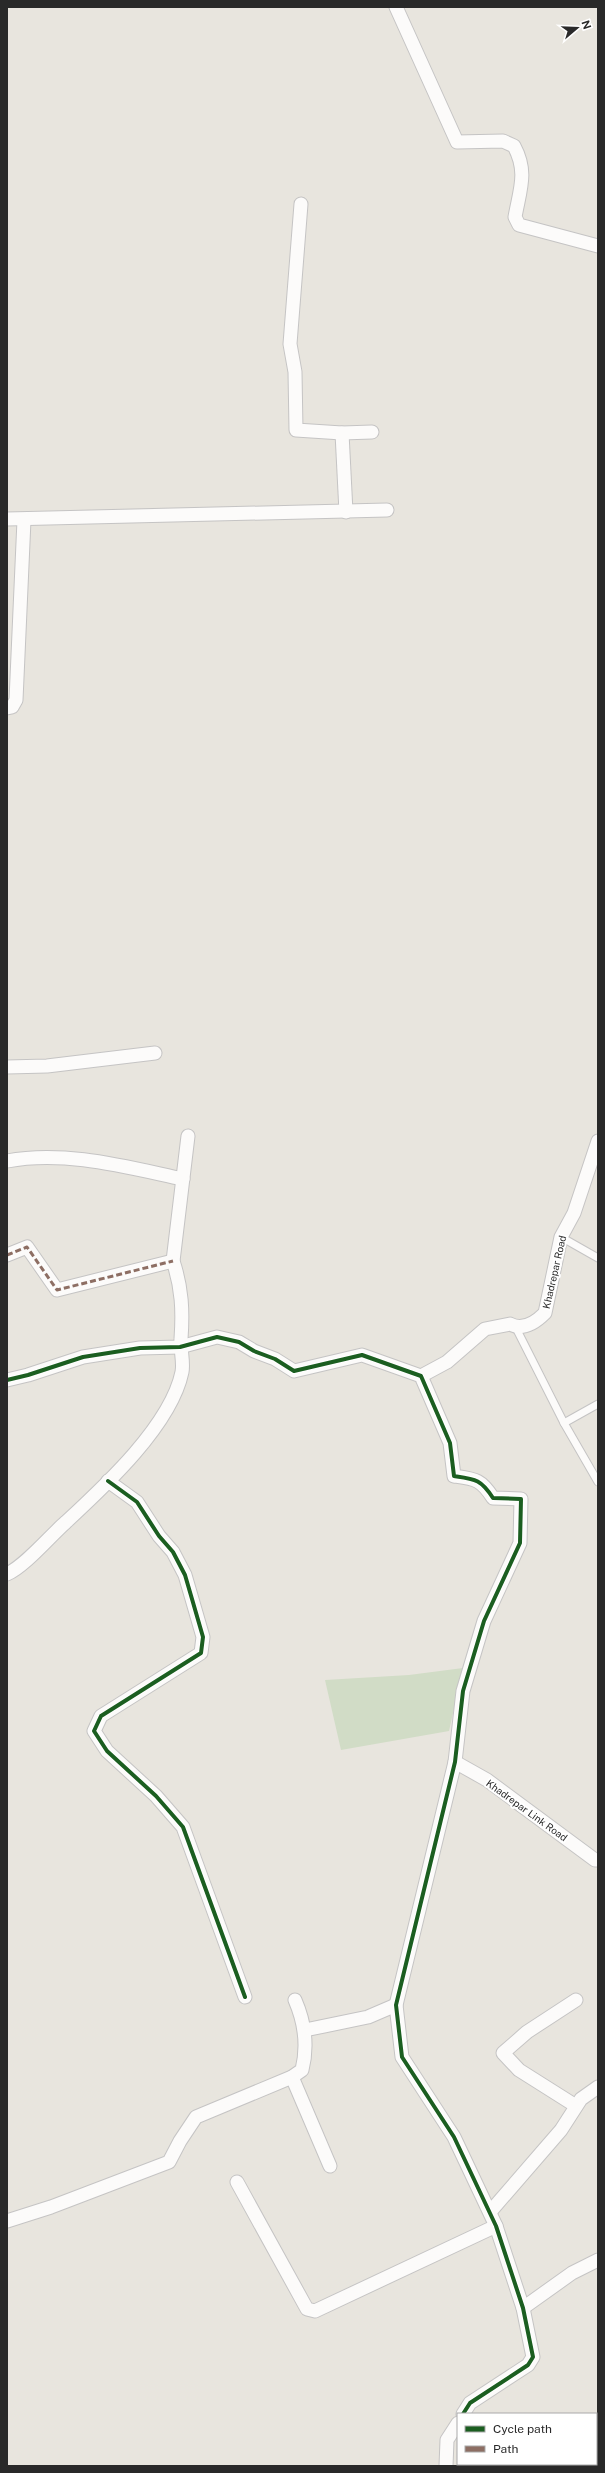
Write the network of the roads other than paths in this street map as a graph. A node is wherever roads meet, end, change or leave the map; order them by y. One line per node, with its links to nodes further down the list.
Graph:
1 (396, 7): 3 (street)
2 (301, 204): 5 (street)
3 (598, 246)
4 (372, 432): 5 (street)
5 (342, 433): 7 (street)
6 (386, 510): 7 (street)
7 (346, 512): 9 (street)
8 (7, 519): 9 (street)
9 (24, 520): 10 (street)
10 (7, 708)
11 (155, 1053): 12 (street)
12 (7, 1067)
13 (188, 1136): 16 (street)
14 (598, 1141): 17 (street, Khadrepar Road)
15 (7, 1161): 16 (street)
16 (183, 1179): 20 (street)
17 (561, 1236): 19 (lane); 21 (street, Khadrepar Road)
18 (7, 1255): 20 (street)
19 (598, 1258)
20 (174, 1261): 22 (street)
21 (514, 1326): 23 (street, Khadrepar Road); 26 (lane)
22 (180, 1347): 23 (street); 24 (street); 27 (street)
23 (421, 1376): 30 (street)
24 (7, 1380)
25 (598, 1404): 26 (lane)
26 (564, 1423): 28 (lane)
27 (108, 1481): 29 (street); 32 (street)
28 (598, 1482)
29 (7, 1574)
30 (455, 1762): 31 (street, Khadrepar Link Road); 35 (street)
31 (598, 1860)
32 (245, 1997)
33 (295, 2000): 36 (street)
34 (576, 2000): 39 (street)
35 (396, 2005): 36 (street); 42 (street)
36 (305, 2030): 37 (street)
37 (292, 2077): 40 (street); 43 (street)
38 (598, 2088): 39 (street)
39 (576, 2106): 42 (street)
40 (330, 2166)
41 (238, 2182): 44 (street)
42 (490, 2212): 44 (street)
43 (7, 2221)
44 (496, 2226): 46 (street)
45 (598, 2260): 46 (street)
46 (523, 2308): 47 (street)
47 (464, 2413)
48 (457, 2425): 49 (street)
49 (446, 2466)

